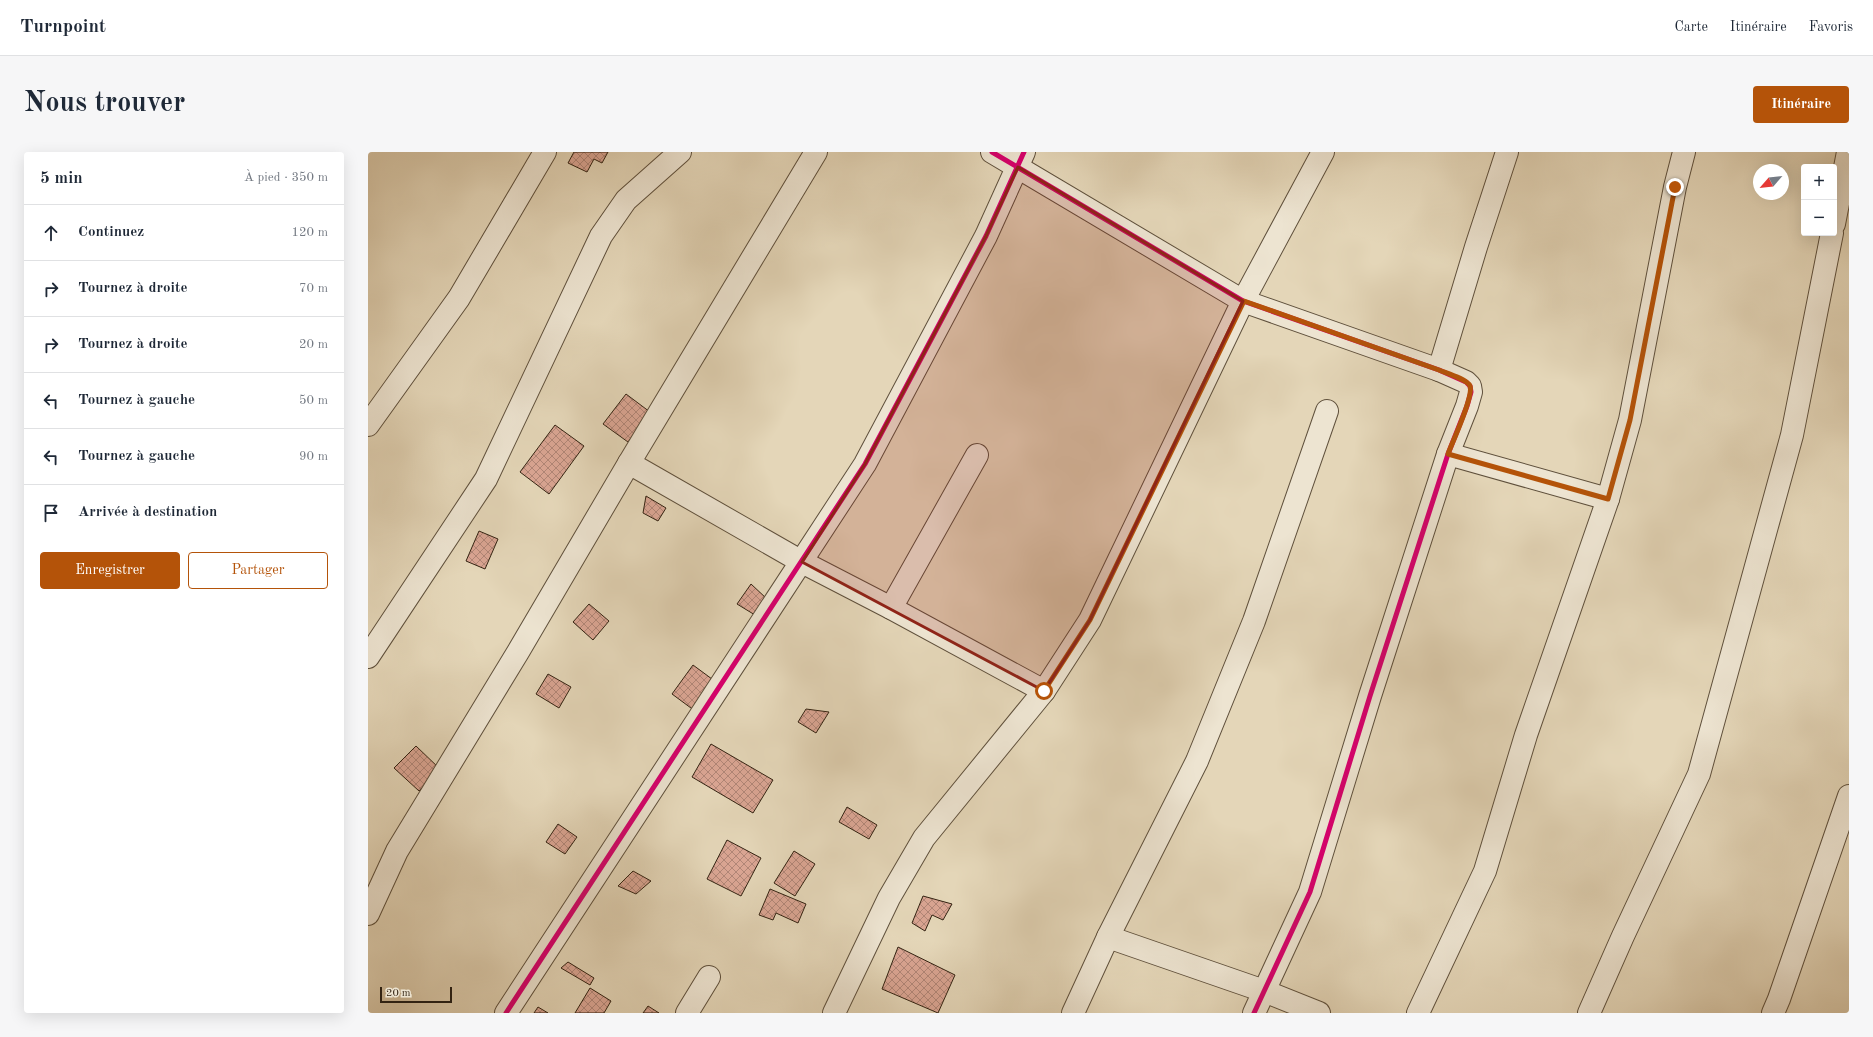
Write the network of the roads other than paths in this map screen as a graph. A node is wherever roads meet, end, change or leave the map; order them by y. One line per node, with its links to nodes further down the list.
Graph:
1 (545, 152): 15 (street)
2 (680, 152): 22 (street)
3 (816, 152): 18 (street)
4 (992, 152): 9 (street)
5 (1322, 152): 12 (street)
6 (1507, 152): 13 (street)
7 (1684, 152): 19 (street)
8 (1848, 152): 10 (street)
9 (1021, 159): 12 (street); 20 (street)
10 (1837, 209)
11 (1831, 236): 36 (street)
12 (1244, 301): 13 (street); 23 (street)
13 (1439, 370): 16 (street)
14 (1327, 411): 26 (street)
15 (368, 424)
16 (1448, 454): 19 (street); 28 (street)
17 (977, 455): 21 (street)
18 (629, 463): 20 (street); 25 (street)
19 (1608, 499): 35 (street)
20 (802, 562): 21 (street); 29 (street)
21 (891, 608): 23 (street)
22 (368, 657)
23 (1044, 691): 31 (street)
24 (1849, 796): 37 (street)
25 (368, 914)
26 (1108, 937): 28 (street); 32 (street)
27 (709, 977): 30 (street)
28 (1264, 991): 33 (street); 34 (street)
29 (506, 1013)
30 (687, 1013)
31 (834, 1013)
32 (1073, 1013)
33 (1254, 1013)
34 (1319, 1013)
35 (1418, 1013)
36 (1589, 1013)
37 (1773, 1013)

